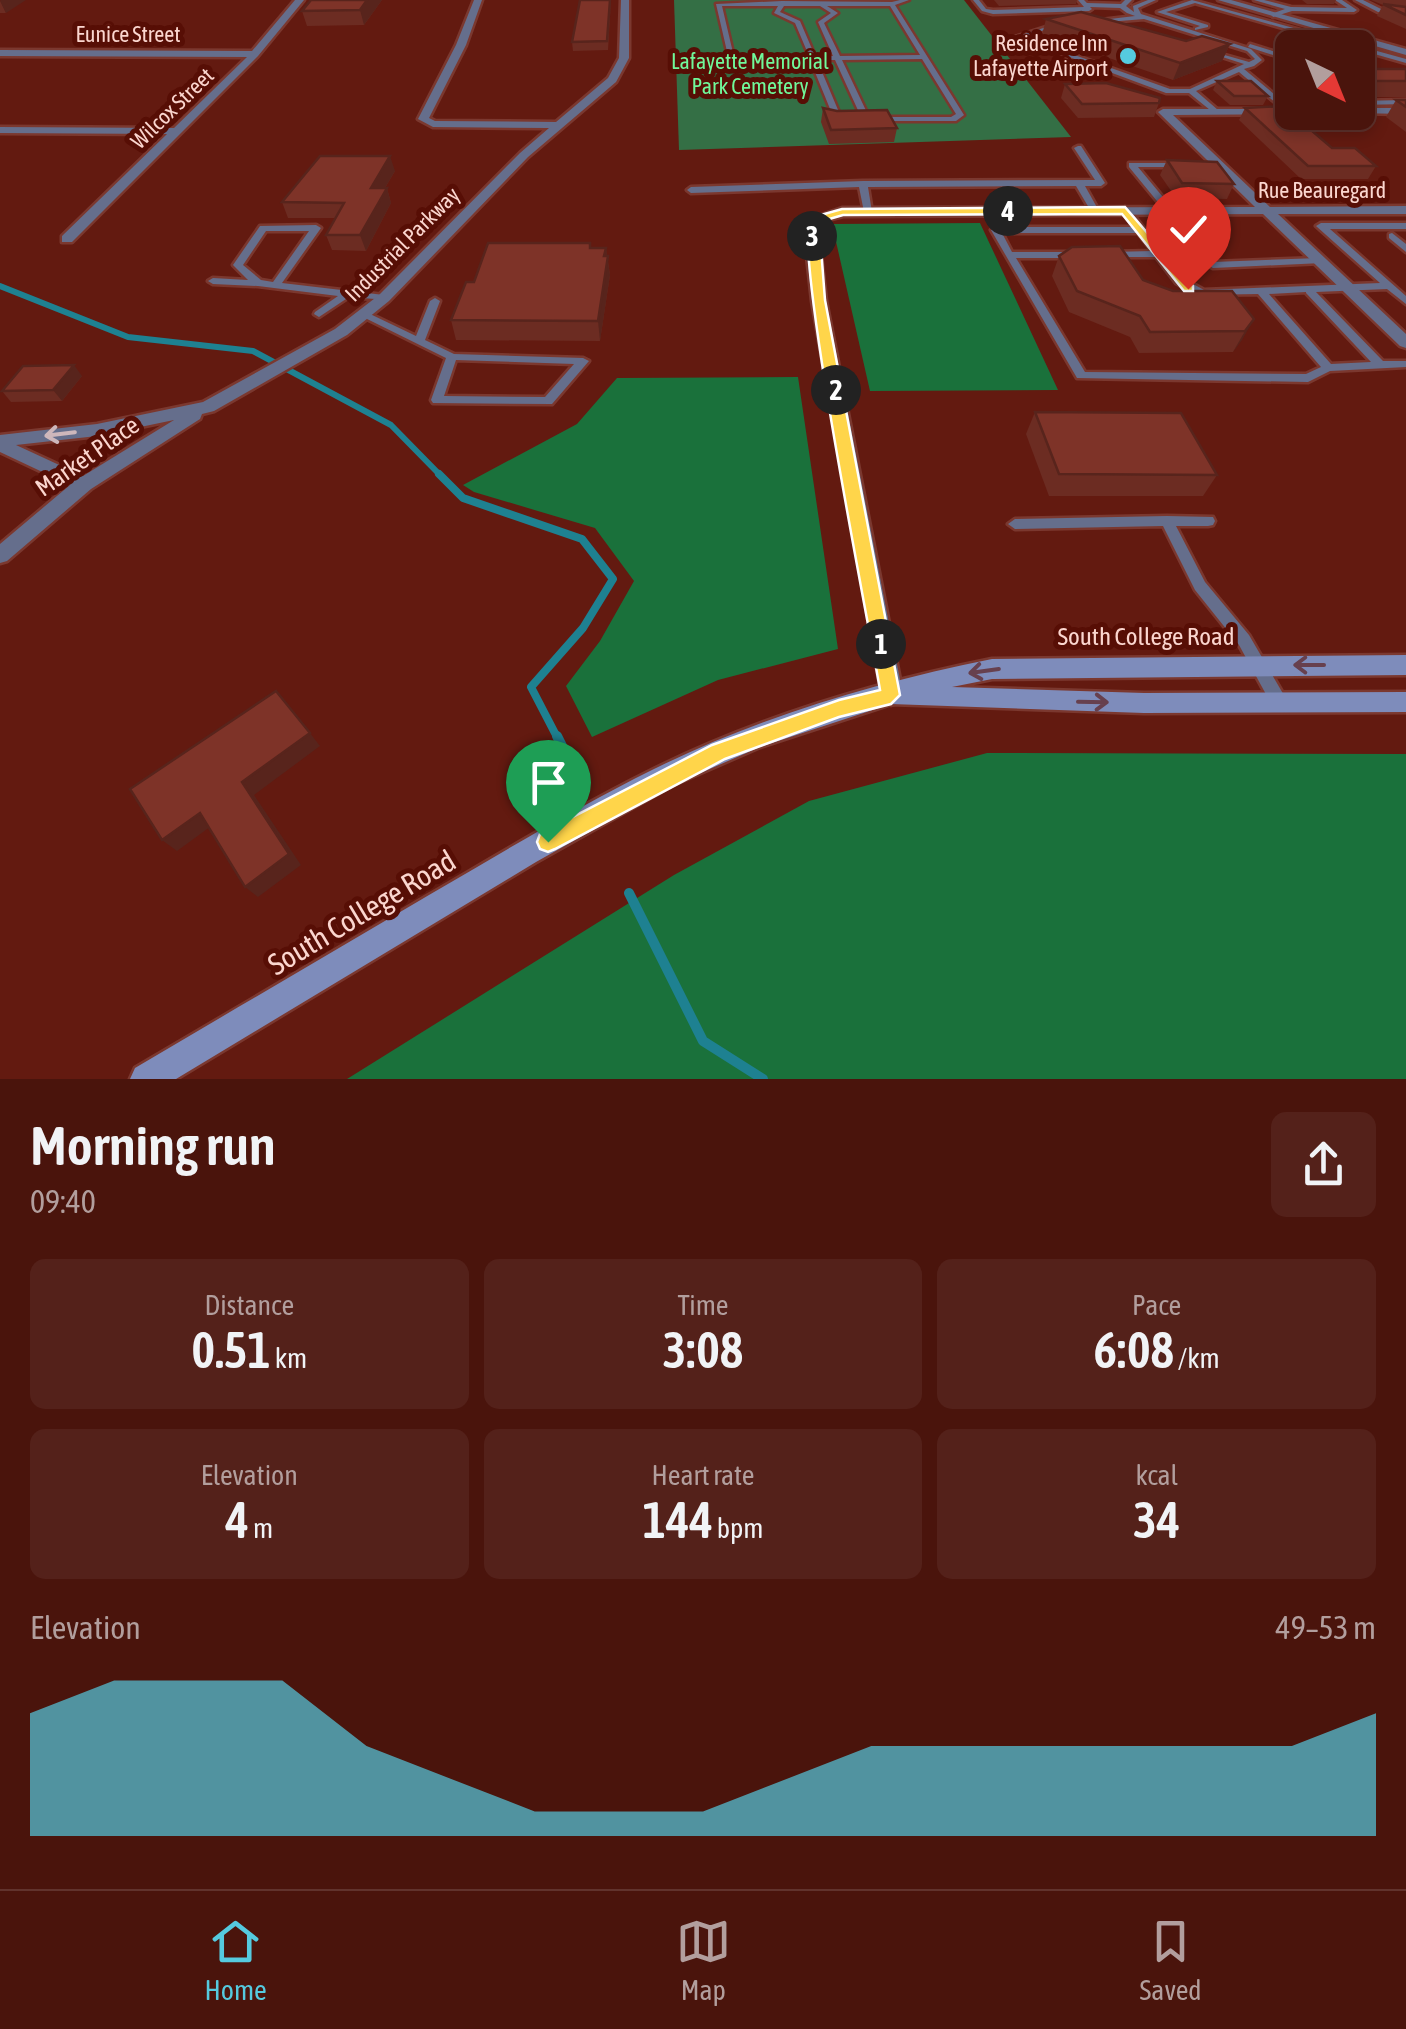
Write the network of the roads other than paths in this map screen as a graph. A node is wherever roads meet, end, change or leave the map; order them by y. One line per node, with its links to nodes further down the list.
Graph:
1 (300, 0): 36 (street, Wilcox Street)
2 (478, 0): 53 (street)
3 (625, 0): 53 (street, Industrial Parkway)
4 (906, 0): 18 (lane)
5 (976, 0): 15 (lane)
6 (1129, 0): 19 (lane)
7 (1153, 0): 24 (lane)
8 (1222, 0): 23 (street)
9 (1257, 0): 20 (lane)
10 (1292, 0): 21 (lane)
11 (1338, 0): 21 (lane)
12 (1358, 0): 22 (lane)
13 (719, 2): 16 (lane); 39 (lane)
14 (792, 2): 16 (lane); 17 (lane)
15 (1084, 3): 19 (lane)
16 (782, 4): 39 (lane)
17 (820, 4): 18 (lane); 40 (lane)
18 (892, 4): 38 (lane)
19 (1122, 6): 24 (lane)
20 (1291, 10): 21 (lane); 23 (lane)
21 (1306, 10)
22 (1406, 13)
23 (1273, 14): 34 (street)
24 (1142, 16): 25 (lane); 32 (lane)
25 (1118, 20): 27 (lane); 30 (lane)
26 (1081, 21): 27 (lane)
27 (1093, 21): 29 (lane)
28 (1068, 22): 44 (lane)
29 (1112, 29)
30 (1141, 29)
31 (1197, 29): 32 (lane); 37 (lane); 41 (lane)
32 (1187, 30): 42 (lane)
33 (1192, 45): 42 (lane)
34 (1406, 52)
35 (0, 53): 36 (street, Eunice Street)
36 (255, 54): 55 (street, Wilcox Street)
37 (1275, 54)
38 (923, 57): 40 (lane); 52 (lane)
39 (813, 58): 40 (lane); 52 (lane)
40 (838, 58): 52 (lane)
41 (1406, 61)
42 (1252, 65): 43 (lane)
43 (1240, 70): 44 (lane); 45 (lane)
44 (1191, 91): 49 (lane)
45 (1275, 98)
46 (1375, 102): 47 (lane)
47 (1406, 102)
48 (1406, 111): 51 (street)
49 (1215, 112): 50 (street); 57 (street)
50 (1275, 112)
51 (1375, 112)
52 (866, 119)
53 (559, 125): 91 (street, Industrial Parkway)
54 (0, 130): 55 (street)
55 (177, 131): 74 (street, Wilcox Street)
56 (1078, 148): 58 (lane)
57 (1219, 164): 62 (lane); 63 (street)
58 (1080, 183): 59 (lane); 67 (lane)
59 (863, 184): 60 (lane); 68 (lane)
60 (691, 190)
61 (1125, 210): 62 (street, Rue Beauregard); 67 (street, Rue Beauregard); 72 (lane)
62 (1169, 210): 63 (street, Rue Beauregard)
63 (1266, 210): 64 (street, Rue Beauregard); 80 (street)
64 (1364, 210): 65 (street, Rue Beauregard); 69 (lane)
65 (1406, 210)
66 (987, 211): 67 (street, Rue Beauregard); 68 (street, Rue Beauregard); 71 (lane)
67 (1096, 211)
68 (868, 212): 111 (street, Rue Beauregard)
69 (1383, 226): 70 (lane); 85 (lane)
70 (1406, 226)
71 (996, 230): 72 (lane); 78 (lane)
72 (1140, 230): 77 (lane)
73 (1392, 236): 75 (lane)
74 (66, 239)
75 (1406, 249)
76 (1102, 254): 77 (lane)
77 (1159, 254): 89 (lane)
78 (1009, 255): 79 (lane); 101 (lane)
79 (1084, 255)
80 (1320, 261): 81 (lane); 87 (street)
81 (1213, 266)
82 (213, 281): 83 (lane)
83 (258, 283): 84 (lane); 84 (lane)
84 (276, 284): 90 (lane)
85 (1389, 286): 86 (lane); 87 (lane); 93 (lane)
86 (1406, 286)
87 (1348, 288): 88 (lane); 97 (street)
88 (1310, 291): 89 (lane); 100 (lane)
89 (1262, 292): 101 (lane)
90 (348, 293): 91 (lane); 94 (lane)
91 (384, 298): 95 (street, Industrial Parkway)
92 (435, 301): 96 (lane)
93 (1406, 301)
94 (319, 314)
95 (364, 315): 96 (lane); 102 (street, Industrial Parkway)
96 (419, 342): 98 (lane)
97 (1406, 343)
98 (452, 357): 98 (lane)
99 (1406, 364): 100 (lane)
100 (1380, 365): 101 (lane)
101 (1328, 368)
102 (216, 403): 103 (street, Industrial Parkway, one-way to 103); 104 (street, Market Place)
103 (0, 443): 104 (street, Industrial Parkway)
104 (84, 484): 108 (street, Market Place)
105 (1166, 521): 106 (lane); 107 (lane); 110 (lane)
106 (1208, 521)
107 (1015, 524)
108 (0, 555)
109 (1406, 665): 110 (street, South College Road, one-way to 110)
110 (1260, 666): 111 (street, South College Road, one-way to 111); 112 (lane)
111 (891, 695): 112 (street, South College Road, one-way to 112); 114 (street, South College Road)
112 (1280, 702): 113 (street, South College Road)
113 (1406, 702)
114 (146, 1079)

